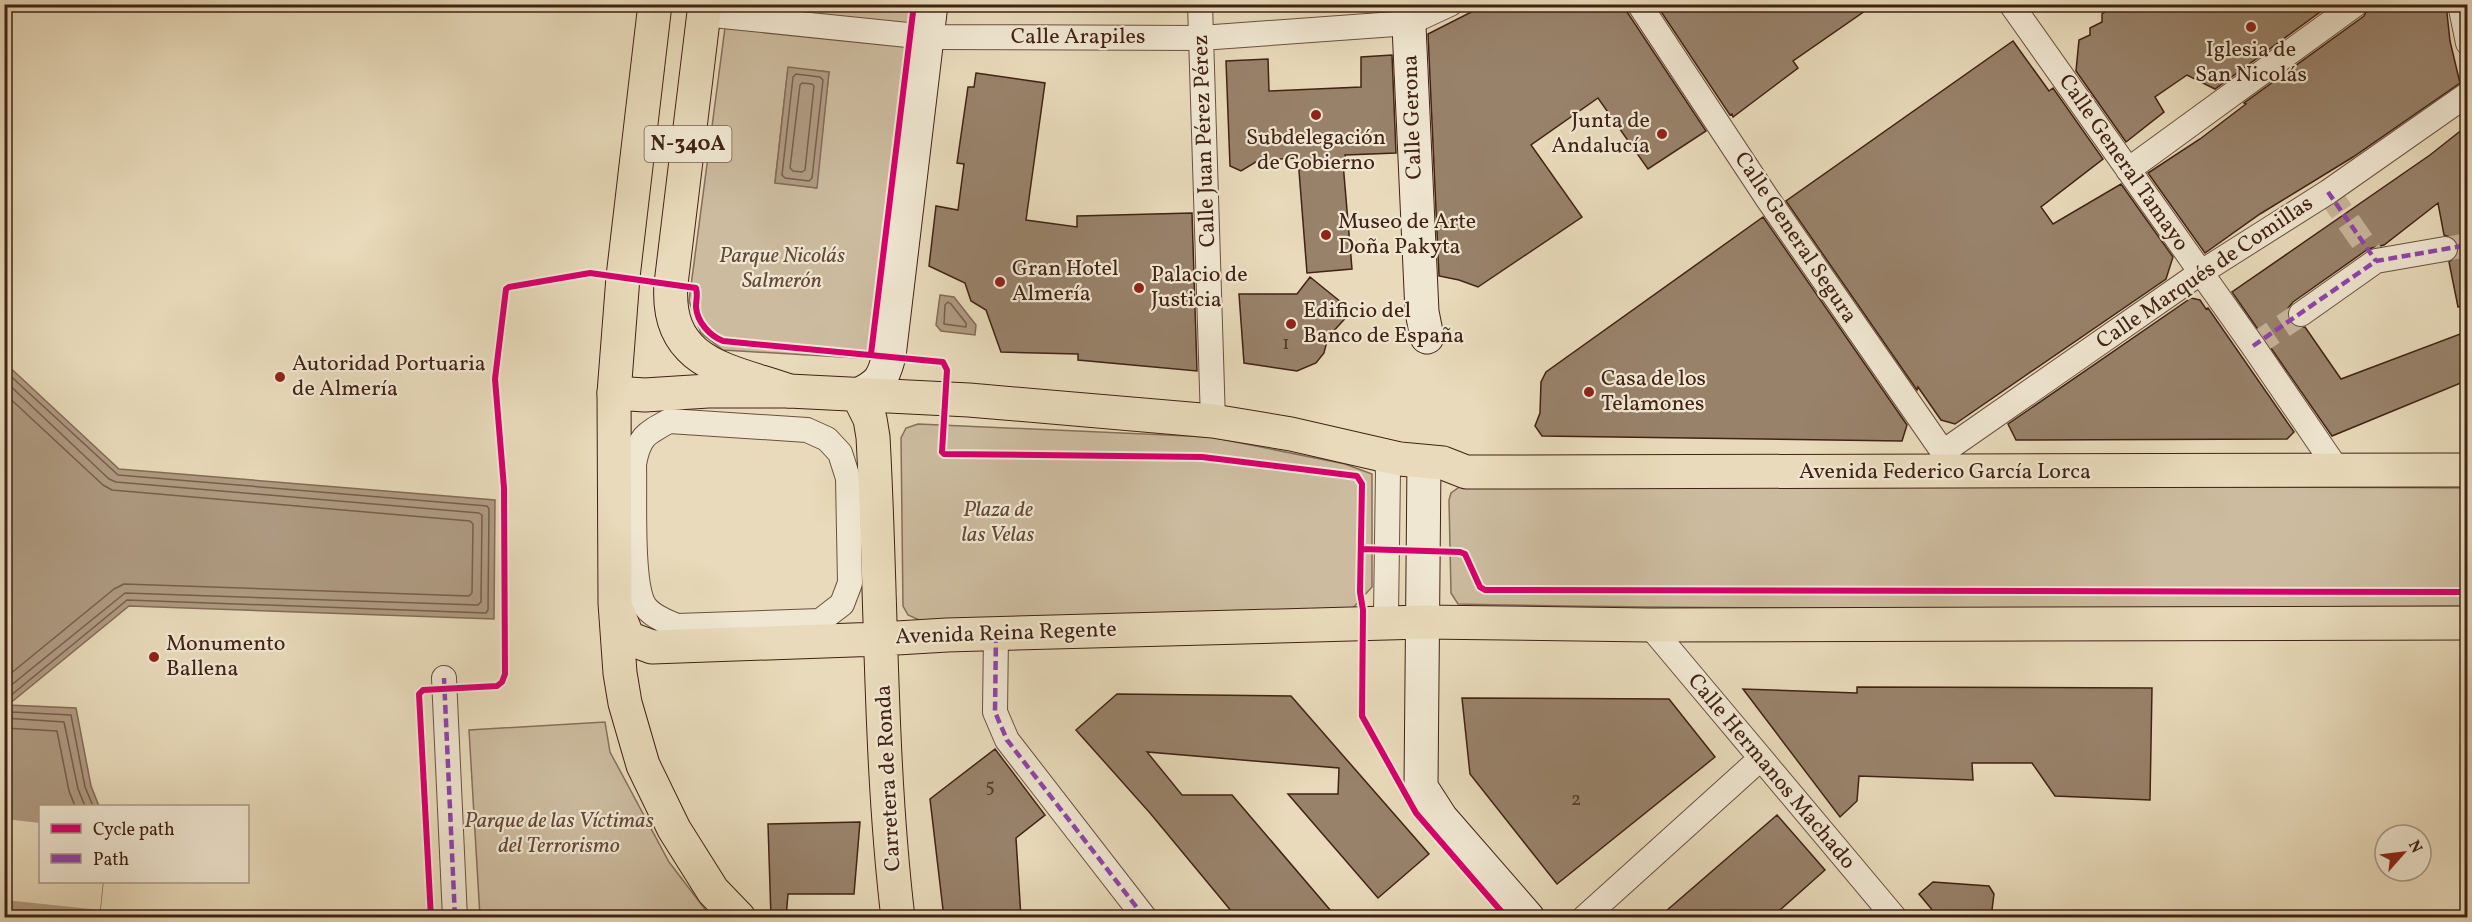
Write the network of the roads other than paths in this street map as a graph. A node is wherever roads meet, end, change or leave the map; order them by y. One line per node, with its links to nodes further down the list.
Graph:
1 (655, 4): 21 (main road, N-340A)
2 (930, 4): 11 (street)
3 (1200, 4): 12 (street, Calle Juan Pérez Pérez)
4 (1450, 4): 10 (street, Calle Arapiles)
5 (1639, 4): 27 (street, Calle General Segura)
6 (2011, 4): 15 (street, Calle General Tamayo)
7 (2356, 4): 15 (street)
8 (2460, 4): 13 (street)
9 (704, 9): 11 (street, Calle Arapiles); 20 (main road, N-340A)
10 (1409, 14): 12 (street, Calle Arapiles); 19 (street, Calle Gerona)
11 (927, 37): 12 (street, Calle Arapiles); 22 (street)
12 (1202, 38): 23 (street, Calle Juan Pérez Pérez)
13 (2468, 43)
14 (2468, 94): 17 (street, Calle Marqués de Comillas)
15 (2128, 170): 17 (street, Calle General Tamayo)
16 (2445, 249): 18 (street)
17 (2200, 273): 27 (street, Calle Marqués de Comillas); 28 (street, Calle General Tamayo)
18 (2301, 314)
19 (1427, 337)
20 (789, 391): 21 (main road); 22 (main road)
21 (614, 393): 30 (main road)
22 (858, 395): 23 (main road); 36 (main road, Carretera de Ronda)
23 (1214, 422): 25 (main road)
24 (807, 430): 24 (street)
25 (1385, 456): 26 (main road); 31 (street)
26 (1424, 462): 27 (main road, Avenida Federico García Lorca); 32 (street)
27 (1942, 462): 28 (main road, Avenida Federico García Lorca)
28 (2337, 470): 29 (main road, Avenida Federico García Lorca)
29 (2468, 470)
30 (615, 603): 36 (main road, Avenida Reina Regente); 40 (main road)
31 (1382, 622): 32 (main road, Avenida Reina Regente); 35 (main road, Avenida Reina Regente)
32 (1423, 622): 34 (main road); 43 (street)
33 (2468, 623): 34 (main road)
34 (1649, 625): 38 (street, Calle Hermanos Machado)
35 (996, 634): 36 (main road, Avenida Reina Regente); 42 (street)
36 (880, 639): 41 (main road, Carretera de Ronda)
37 (444, 678): 39 (street)
38 (1760, 759): 44 (street); 45 (street, Calle Hermanos Machado)
39 (455, 918)
40 (740, 918)
41 (898, 918)
42 (1145, 918)
43 (1528, 918)
44 (1584, 918)
45 (1895, 918)

